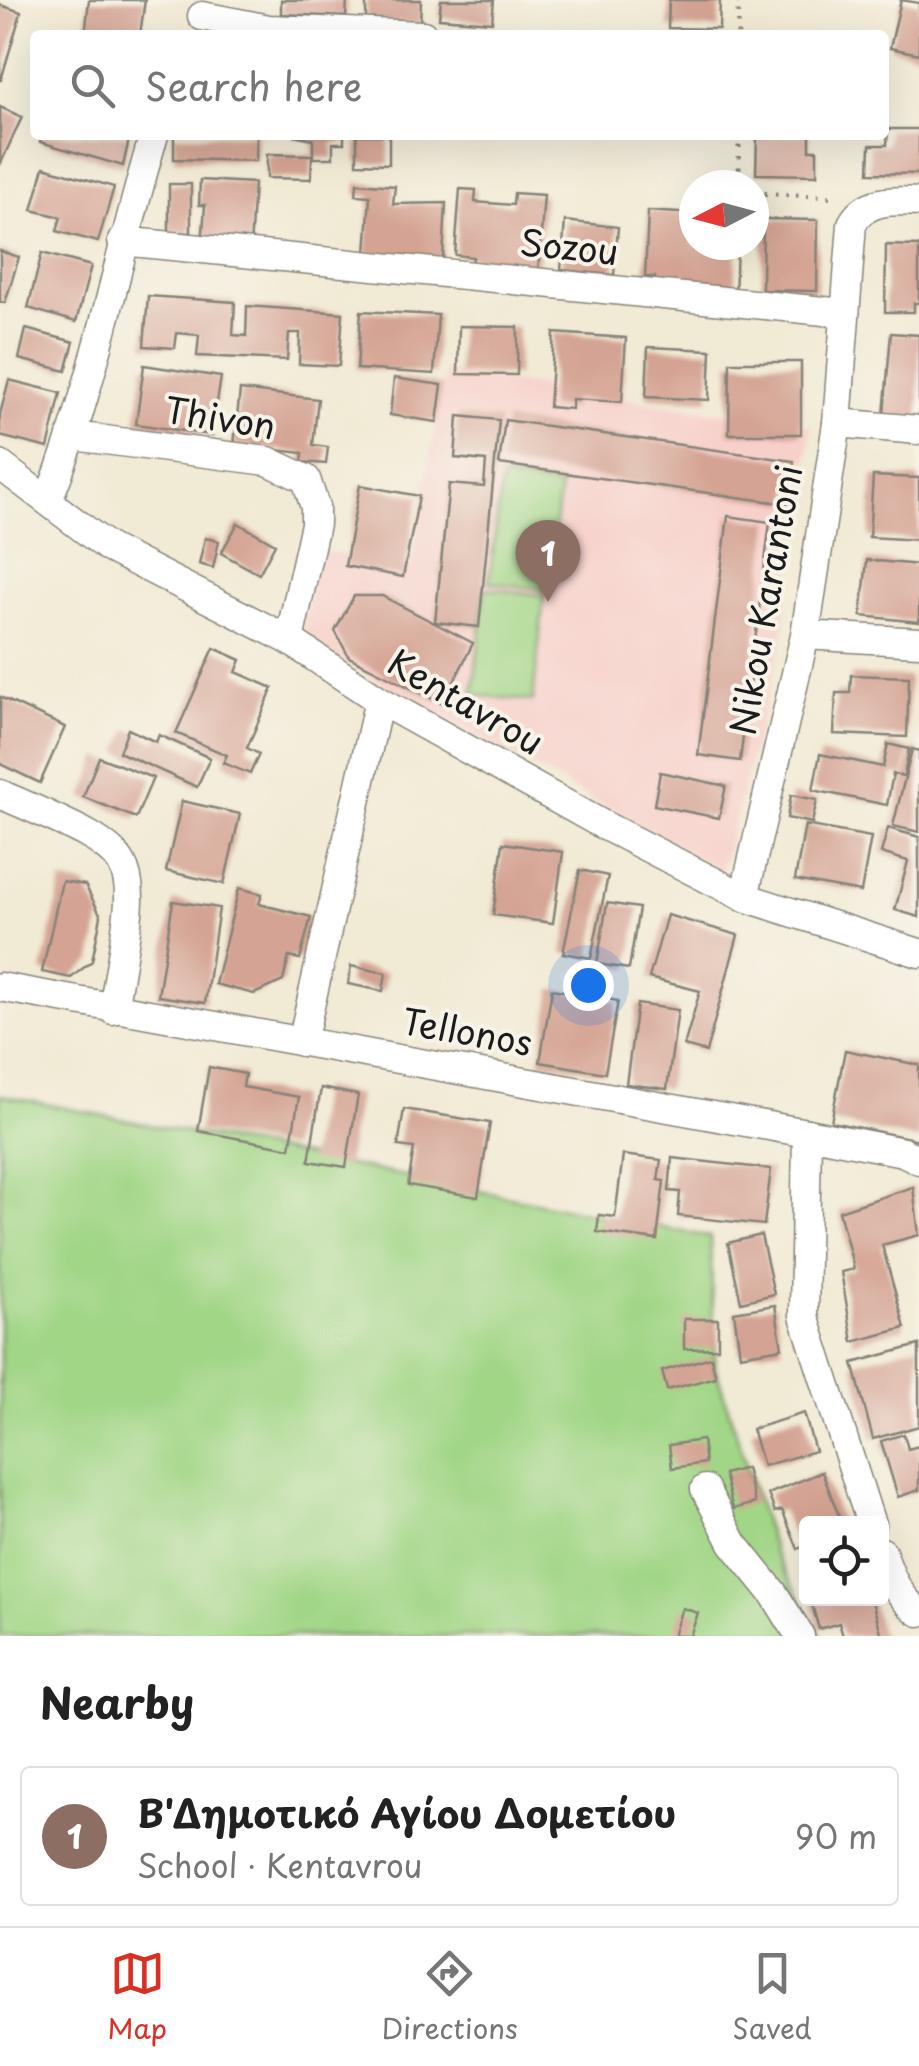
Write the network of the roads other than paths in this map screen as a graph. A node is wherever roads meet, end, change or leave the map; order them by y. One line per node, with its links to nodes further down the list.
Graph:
1 (202, 17): 2 (street)
2 (313, 30)
3 (152, 140): 5 (street)
4 (911, 202): 6 (street)
5 (122, 241): 6 (street, Sozou); 9 (street)
6 (844, 313): 7 (street, Nikou Karantoni)
7 (836, 423): 8 (street); 12 (street, Nikou Karantoni)
8 (919, 430)
9 (74, 436): 11 (street); 13 (street, Thivon)
10 (0, 465): 11 (street, Kentavrou)
11 (48, 500): 13 (street, Kentavrou)
12 (805, 635): 14 (street); 17 (street, Nikou Karantoni)
13 (289, 640): 15 (street, Kentavrou)
14 (919, 642)
15 (380, 700): 17 (street, Kentavrou); 21 (street)
16 (0, 794): 20 (street)
17 (744, 897): 18 (street, Kentavrou)
18 (919, 953)
19 (0, 987): 20 (street, Tellonos)
20 (112, 1010): 21 (street, Tellonos)
21 (302, 1042): 22 (street, Tellonos)
22 (807, 1132): 23 (street, Tellonos); 25 (street)
23 (919, 1160)
24 (706, 1489): 28 (street)
25 (868, 1516)
26 (889, 1572): 27 (street)
27 (919, 1612)
28 (800, 1636)

